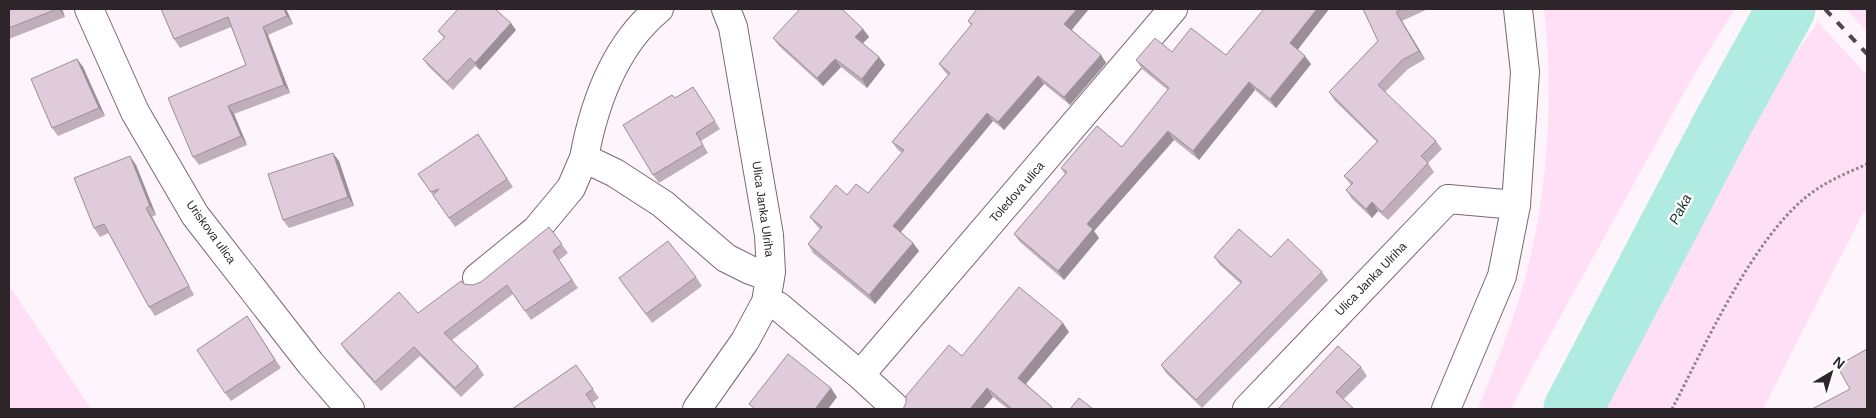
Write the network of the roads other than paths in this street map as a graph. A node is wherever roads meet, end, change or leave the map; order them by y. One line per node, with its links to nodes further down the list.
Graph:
1 (90, 9): 11 (street, Uriskova ulica)
2 (659, 9): 6 (street)
3 (726, 9): 9 (street, Ulica Janka Ulriha)
4 (1173, 9): 10 (street, Toledova ulica)
5 (1518, 9): 7 (street)
6 (584, 158): 8 (street); 9 (street)
7 (1516, 205): 14 (street, Ulica Janka Ulriha); 15 (street)
8 (477, 278)
9 (768, 289): 10 (street); 12 (street)
10 (860, 375): 13 (street)
11 (350, 409)
12 (697, 409)
13 (897, 409)
14 (1247, 409)
15 (1446, 409)

